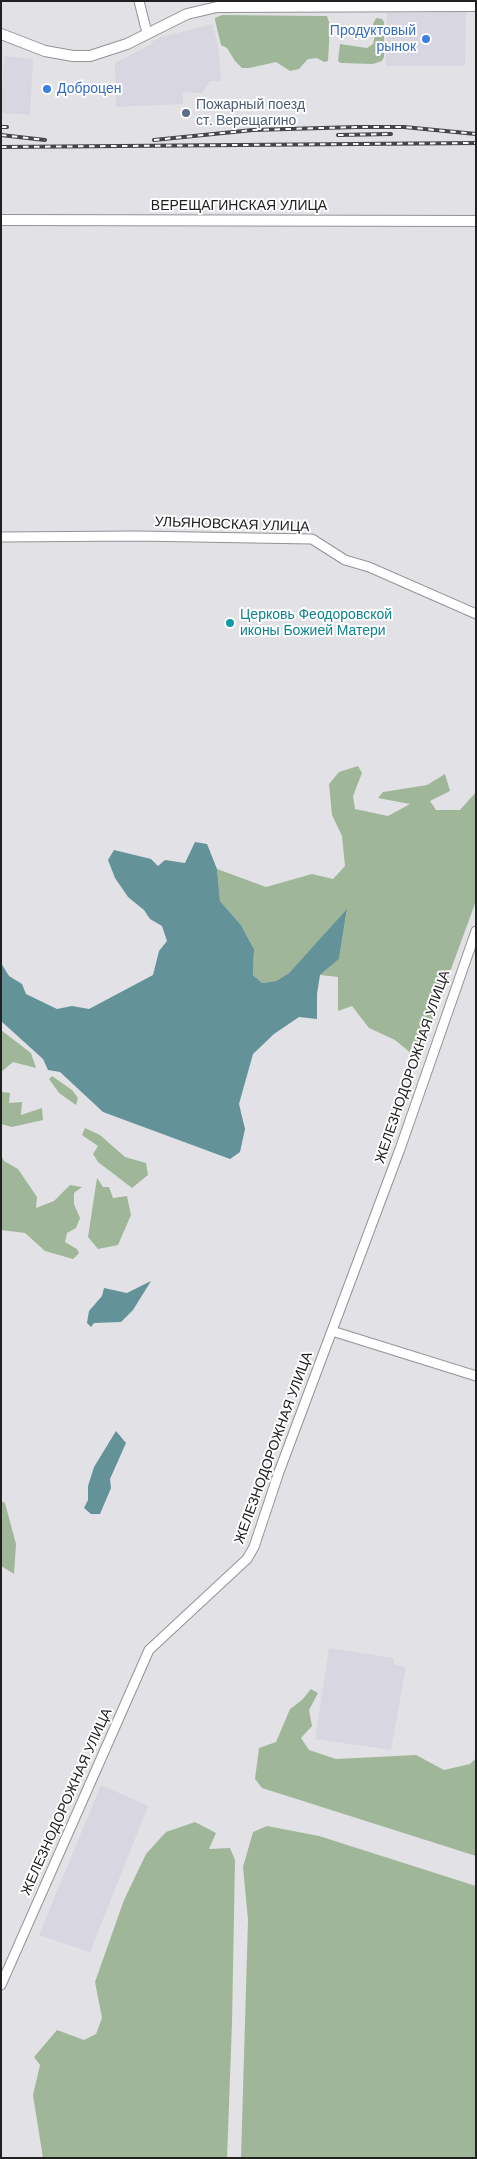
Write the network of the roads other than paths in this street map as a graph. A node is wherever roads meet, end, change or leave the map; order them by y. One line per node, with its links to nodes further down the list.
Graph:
1 (139, 1): 3 (street)
2 (476, 6): 3 (main road)
3 (147, 33): 4 (main road)
4 (1, 34)
5 (1, 220): 6 (main road, ВЕРЕЩАГИНСКАЯ УЛИЦА)
6 (476, 221)
7 (1, 537): 8 (street, УЛЬЯНОВСКАЯ УЛИЦА)
8 (476, 614)
9 (476, 931): 10 (street, ЖЕЛЕЗНОДОРОЖНАЯ УЛИЦА)
10 (332, 1330): 11 (street); 12 (street, ЖЕЛЕЗНОДОРОЖНАЯ УЛИЦА)
11 (476, 1376)
12 (1, 1985)

